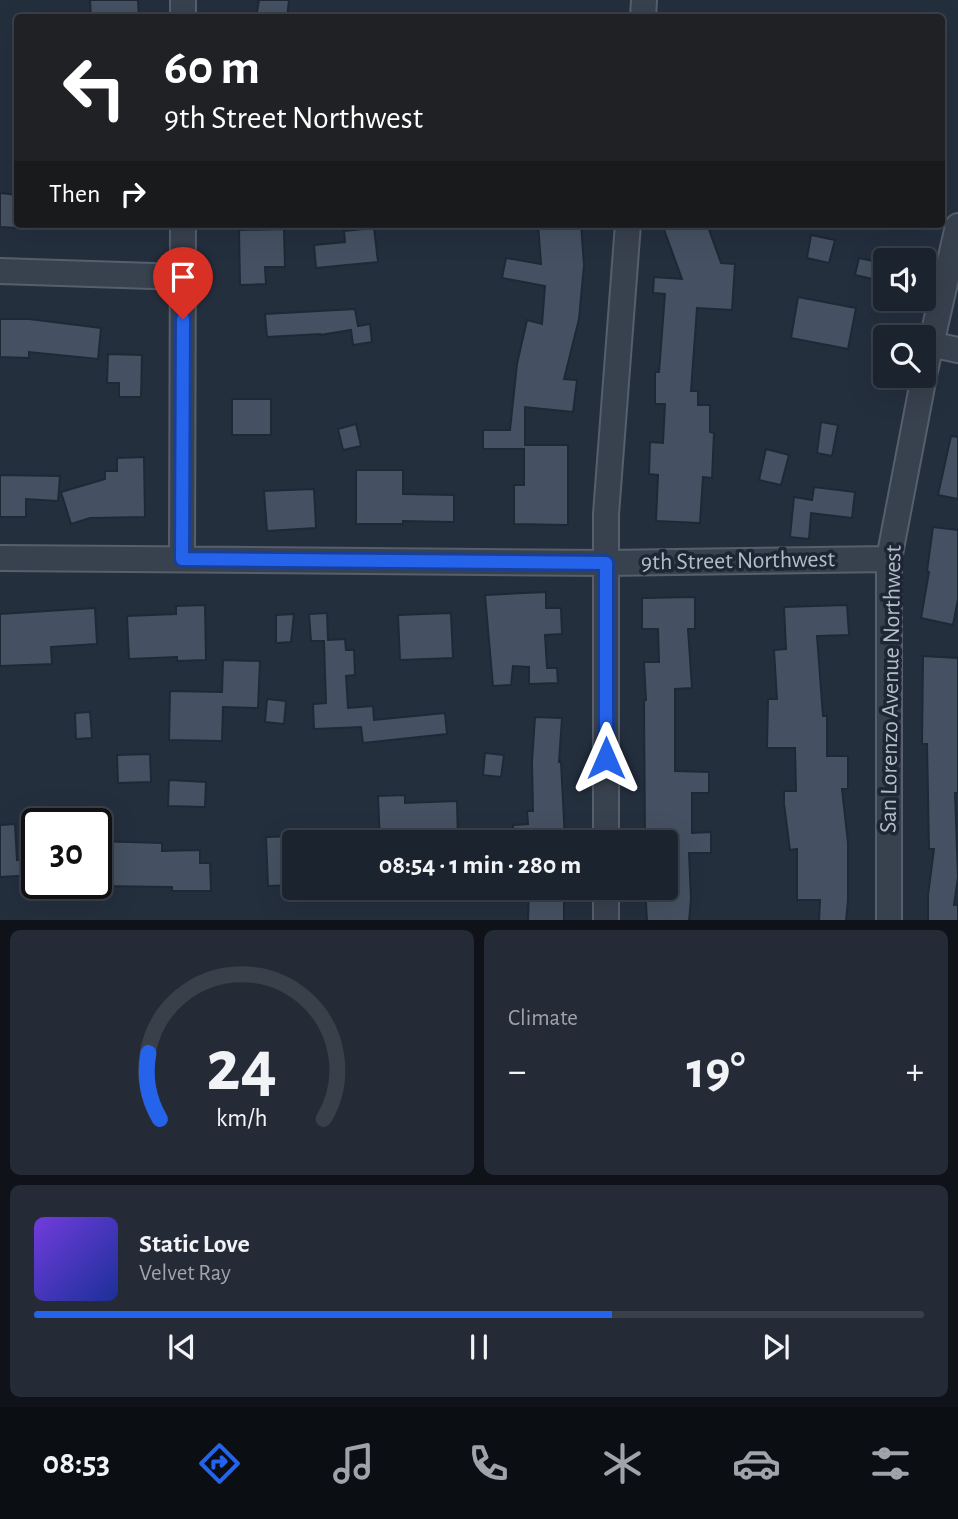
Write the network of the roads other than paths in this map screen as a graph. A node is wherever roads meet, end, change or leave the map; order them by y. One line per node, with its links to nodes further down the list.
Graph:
1 (958, 226): 6 (street, San Lorenzo Avenue Northwest)
2 (183, 228): 5 (street)
3 (628, 228): 13 (street)
4 (0, 271): 5 (street)
5 (183, 277): 11 (street)
6 (935, 325)
7 (936, 345): 8 (street)
8 (958, 350)
9 (922, 388): 12 (street, San Lorenzo Avenue Northwest)
10 (0, 558): 11 (street, 9th Street Northwest)
11 (182, 559): 13 (street, 9th Street Northwest)
12 (889, 559): 13 (street, 9th Street Northwest); 17 (street, San Lorenzo Avenue Northwest)
13 (606, 563): 14 (street)
14 (606, 830)
15 (606, 900): 16 (street)
16 (606, 920)
17 (889, 920)

